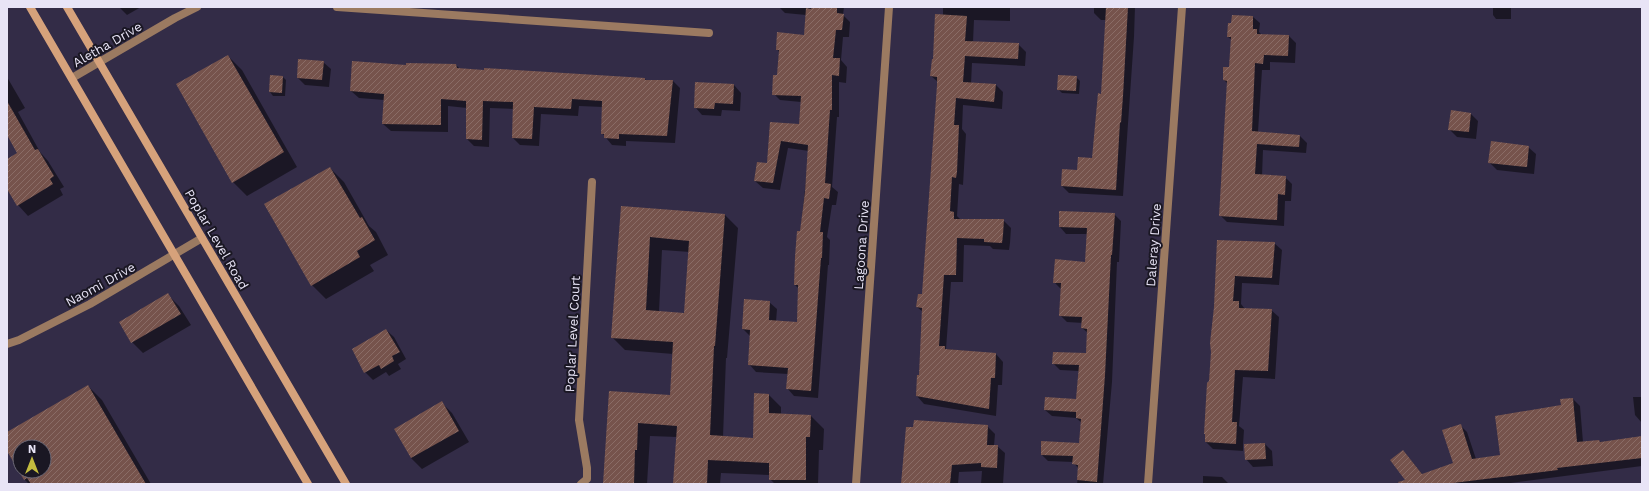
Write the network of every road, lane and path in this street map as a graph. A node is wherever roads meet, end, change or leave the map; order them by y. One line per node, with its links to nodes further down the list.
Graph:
1 (30, 7): 9 (main road)
2 (67, 7): 8 (main road, Poplar Level Road)
3 (197, 7): 8 (street, Aletha Drive)
4 (336, 7): 7 (street)
5 (890, 7): 17 (street, Lagoona Drive)
6 (1182, 7): 18 (street, Daleray Drive)
7 (709, 33)
8 (99, 63): 9 (street, Aletha Drive); 11 (main road, Poplar Level Road)
9 (72, 78): 12 (main road)
10 (592, 182): 16 (street, Poplar Level Court)
11 (202, 238): 12 (street, Naomi Drive); 15 (main road, Poplar Level Road)
12 (174, 254): 13 (street, Naomi Drive); 14 (main road)
13 (7, 344)
14 (308, 484)
15 (346, 484)
16 (581, 484)
17 (856, 484)
18 (1148, 484)

